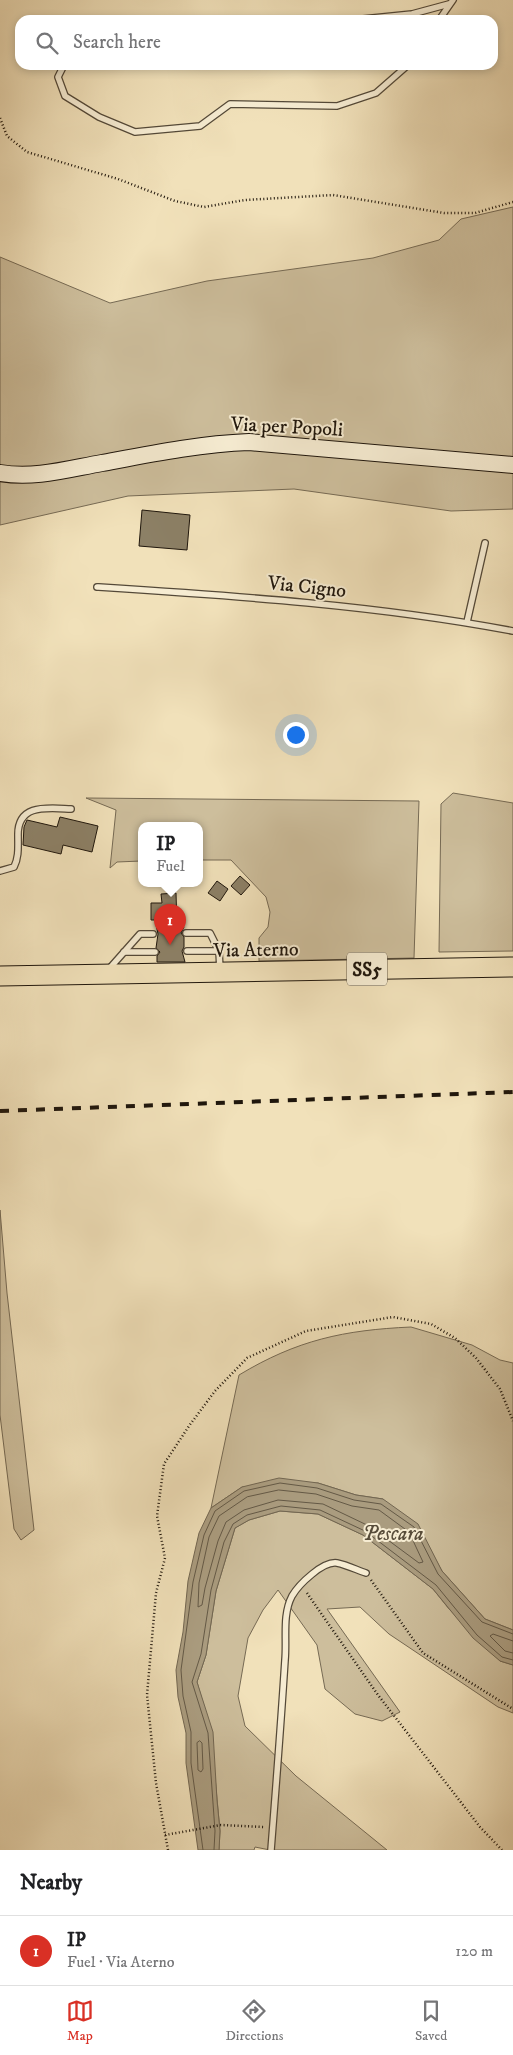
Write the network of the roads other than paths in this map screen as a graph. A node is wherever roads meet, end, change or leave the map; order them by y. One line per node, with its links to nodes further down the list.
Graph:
1 (451, 2): 2 (lane); 3 (lane)
2 (402, 15)
3 (443, 15)
4 (62, 70): 5 (lane)
5 (402, 70)
6 (513, 465): 7 (main road, Via per Popoli)
7 (0, 473)
8 (485, 543): 10 (lane)
9 (97, 587): 10 (lane, Via Cigno)
10 (468, 622): 11 (lane, Via Cigno)
11 (513, 631)
12 (71, 809): 13 (lane)
13 (0, 871)
14 (186, 933): 16 (lane)
15 (153, 934): 17 (lane)
16 (219, 951): 19 (lane); 21 (lane)
17 (124, 952): 18 (lane); 22 (lane)
18 (155, 952)
19 (187, 952)
20 (513, 967): 21 (main road, Via Aterno / SS5)
21 (220, 972): 22 (main road, Via Aterno / SS5)
22 (103, 974): 23 (main road, Via Aterno / SS5)
23 (0, 976)
24 (366, 1573): 25 (lane)
25 (271, 1850)

